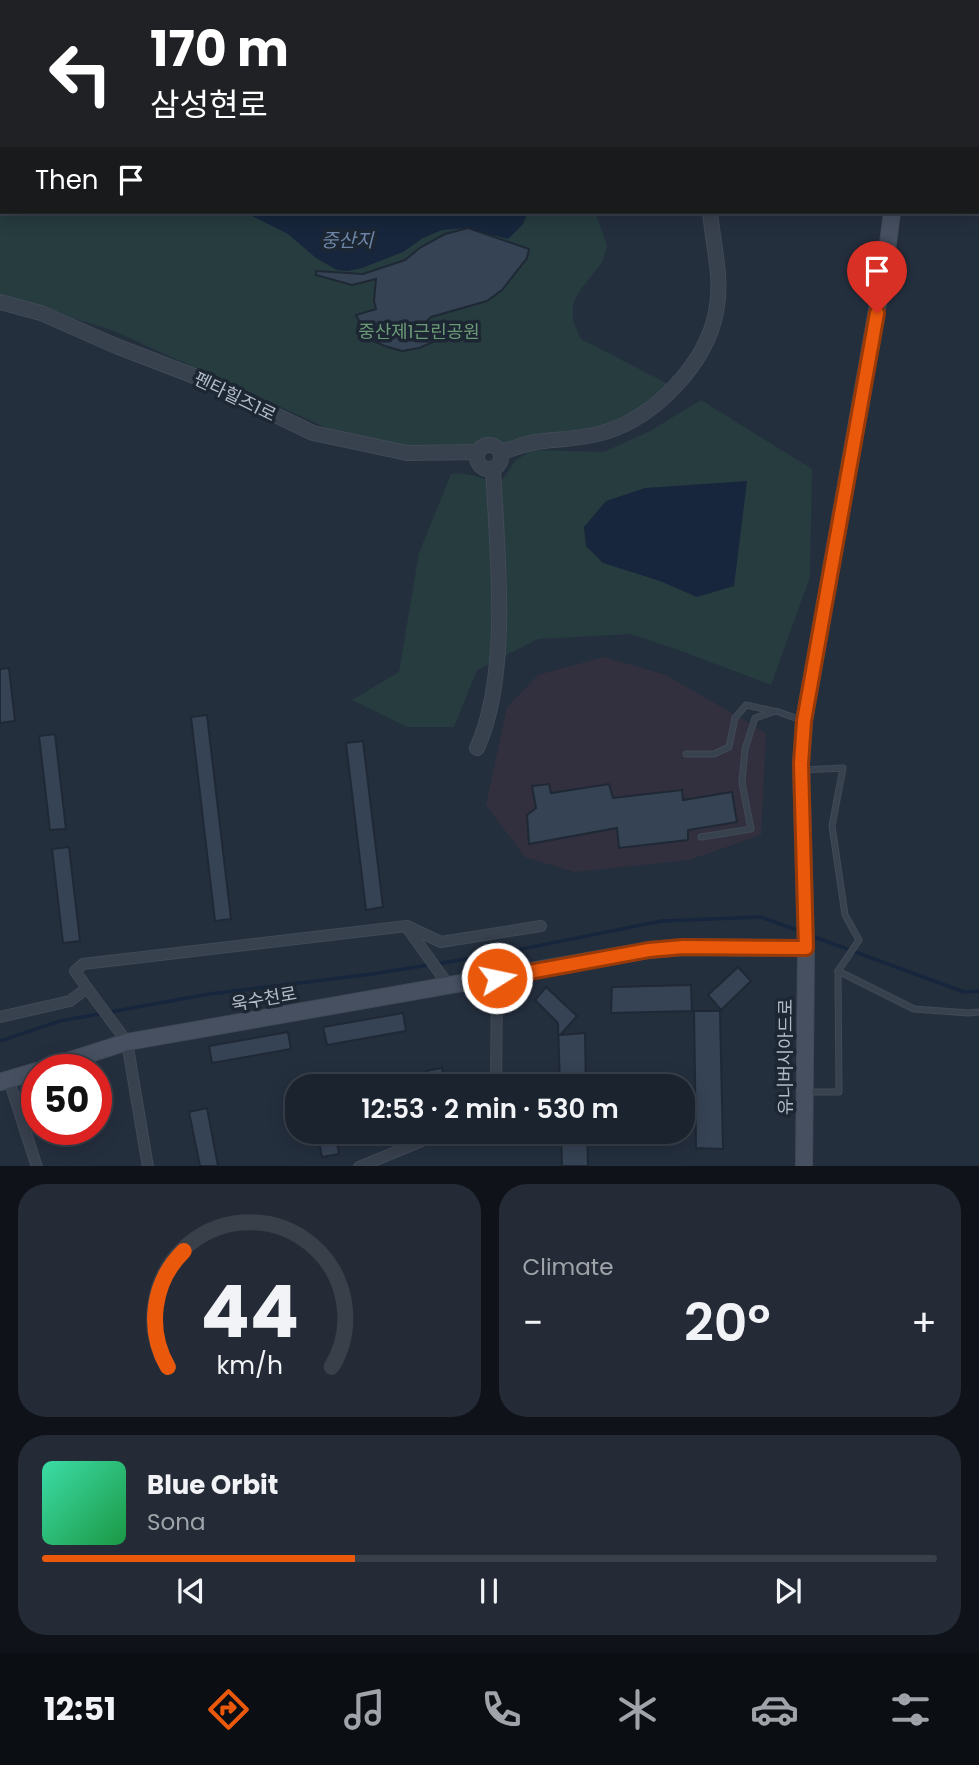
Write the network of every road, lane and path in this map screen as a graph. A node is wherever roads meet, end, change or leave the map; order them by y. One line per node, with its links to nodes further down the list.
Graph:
1 (710, 214): 5 (street)
2 (892, 214): 8 (main road, 유니버시아드로)
3 (0, 302): 4 (street, 펜타힐즈1로)
4 (478, 452): 5 (street); 6 (street)
5 (500, 452): 6 (street)
6 (493, 469): 9 (street)
7 (776, 711): 8 (lane); 10 (lane); 12 (lane)
8 (804, 721): 11 (main road, 유니버시아드로)
9 (477, 748)
10 (686, 754)
11 (802, 769): 15 (main road, 유니버시아드로); 16 (lane)
12 (701, 837)
13 (407, 926): 14 (street); 18 (street); 19 (street)
14 (541, 926)
15 (806, 948): 17 (main road, 욱수천로); 26 (main road, 유니버시아드로)
16 (838, 971): 20 (lane); 26 (lane)
17 (497, 978): 18 (main road, 욱수천로); 24 (street)
18 (449, 986): 22 (main road, 욱수천로)
19 (87, 988): 21 (street); 22 (street)
20 (979, 1012)
21 (0, 1017)
22 (127, 1042): 23 (main road, 욱수천로); 29 (street)
23 (89, 1054)
24 (496, 1074)
25 (5, 1081): 28 (street)
26 (805, 1091): 31 (main road, 유니버시아드로)
27 (415, 1144): 30 (street)
28 (37, 1166)
29 (148, 1166)
30 (361, 1166)
31 (804, 1166)

